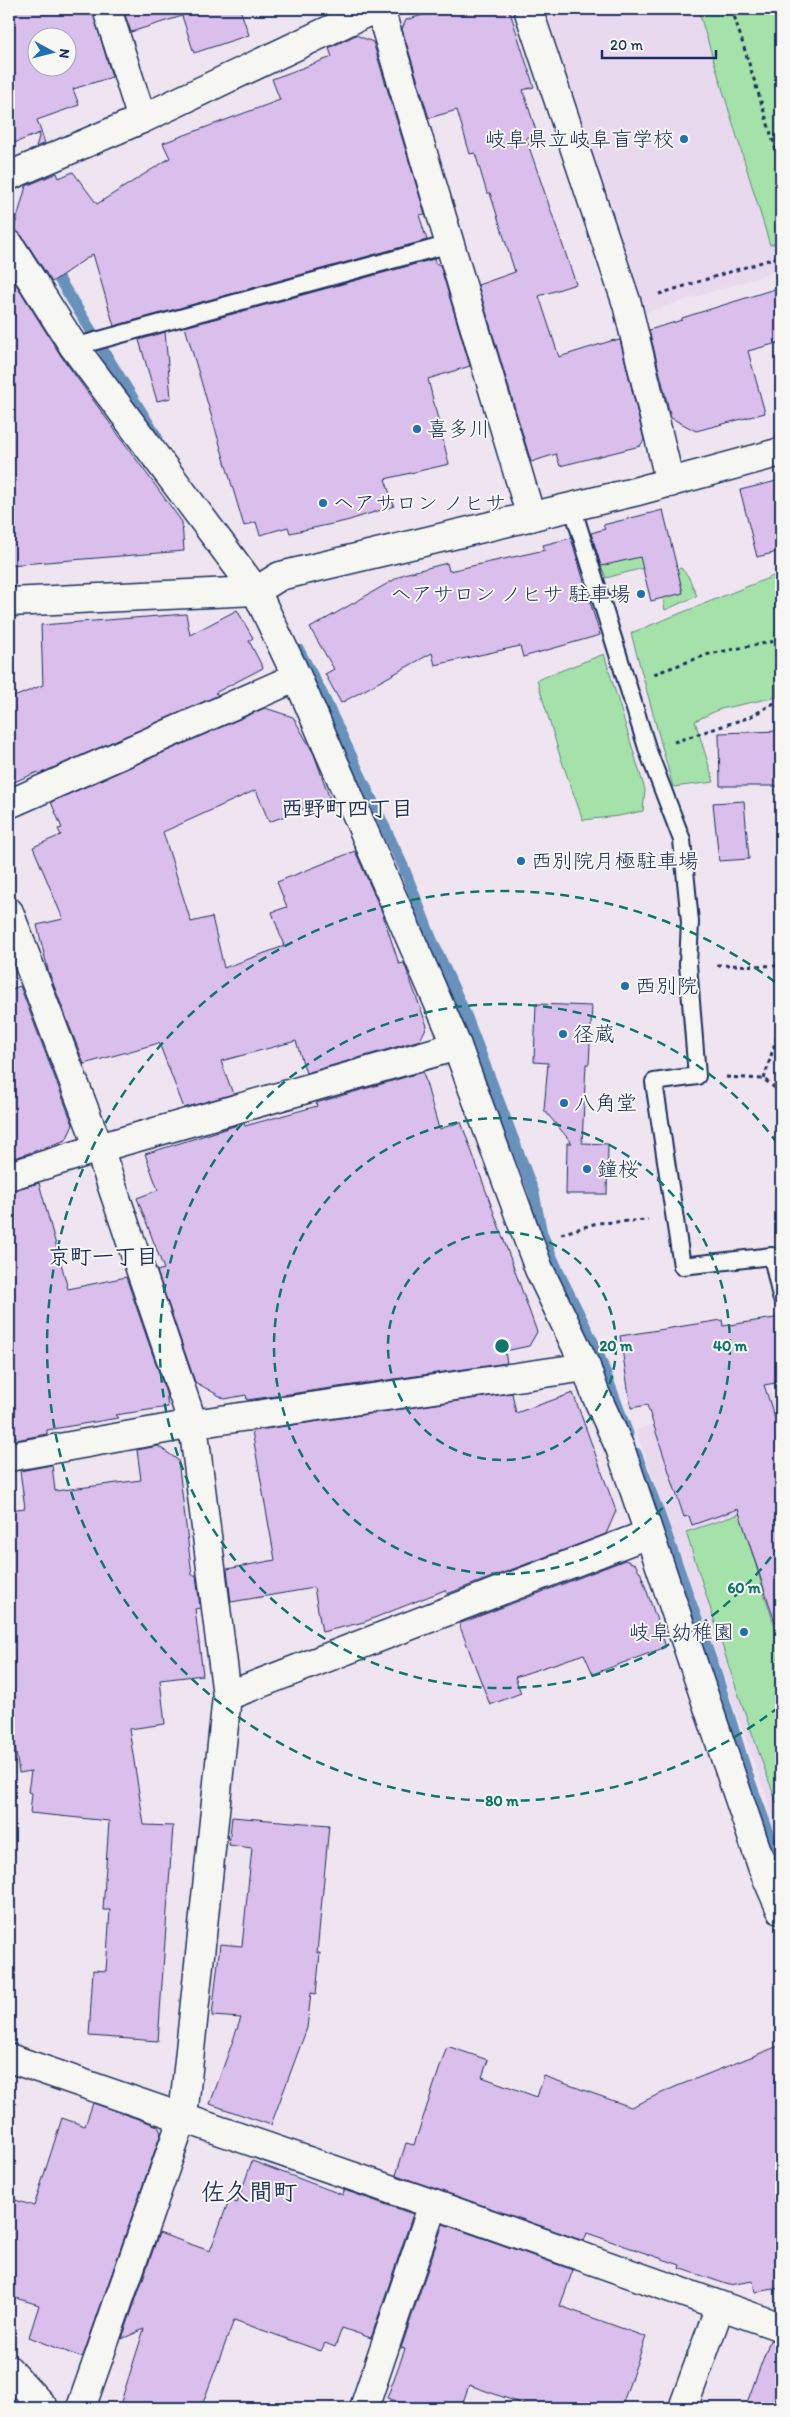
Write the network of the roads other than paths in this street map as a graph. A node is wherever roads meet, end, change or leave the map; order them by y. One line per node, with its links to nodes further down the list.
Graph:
1 (108, 9): 6 (street)
2 (374, 9): 5 (street)
3 (380, 9): 9 (street)
4 (528, 9): 12 (street)
5 (326, 19): 6 (street)
6 (142, 119): 7 (street)
7 (9, 176)
8 (9, 244): 10 (street)
9 (450, 244): 10 (lane); 14 (street)
10 (74, 347): 15 (street)
11 (781, 452): 12 (street)
12 (670, 483): 13 (street)
13 (572, 506): 14 (street); 23 (lane)
14 (531, 517): 15 (street)
15 (256, 592): 16 (street); 17 (street)
16 (9, 602)
17 (297, 677): 18 (street); 20 (street)
18 (9, 804)
19 (9, 912): 21 (street)
20 (457, 1046): 21 (street); 24 (street)
21 (99, 1148): 22 (street); 25 (street)
22 (9, 1176)
23 (781, 1297)
24 (586, 1367): 25 (street); 27 (street)
25 (193, 1424): 26 (street); 28 (street)
26 (9, 1457)
27 (648, 1534): 28 (street); 29 (street)
28 (227, 1696): 32 (street)
29 (772, 1865): 30 (street)
30 (781, 1910)
31 (9, 2058): 32 (street)
32 (183, 2117): 33 (street); 38 (street)
33 (433, 2204): 34 (street); 39 (street)
34 (720, 2306): 35 (street); 40 (street)
35 (781, 2327)
36 (9, 2370): 37 (street)
37 (44, 2408)
38 (81, 2408)
39 (364, 2408)
40 (683, 2408)

